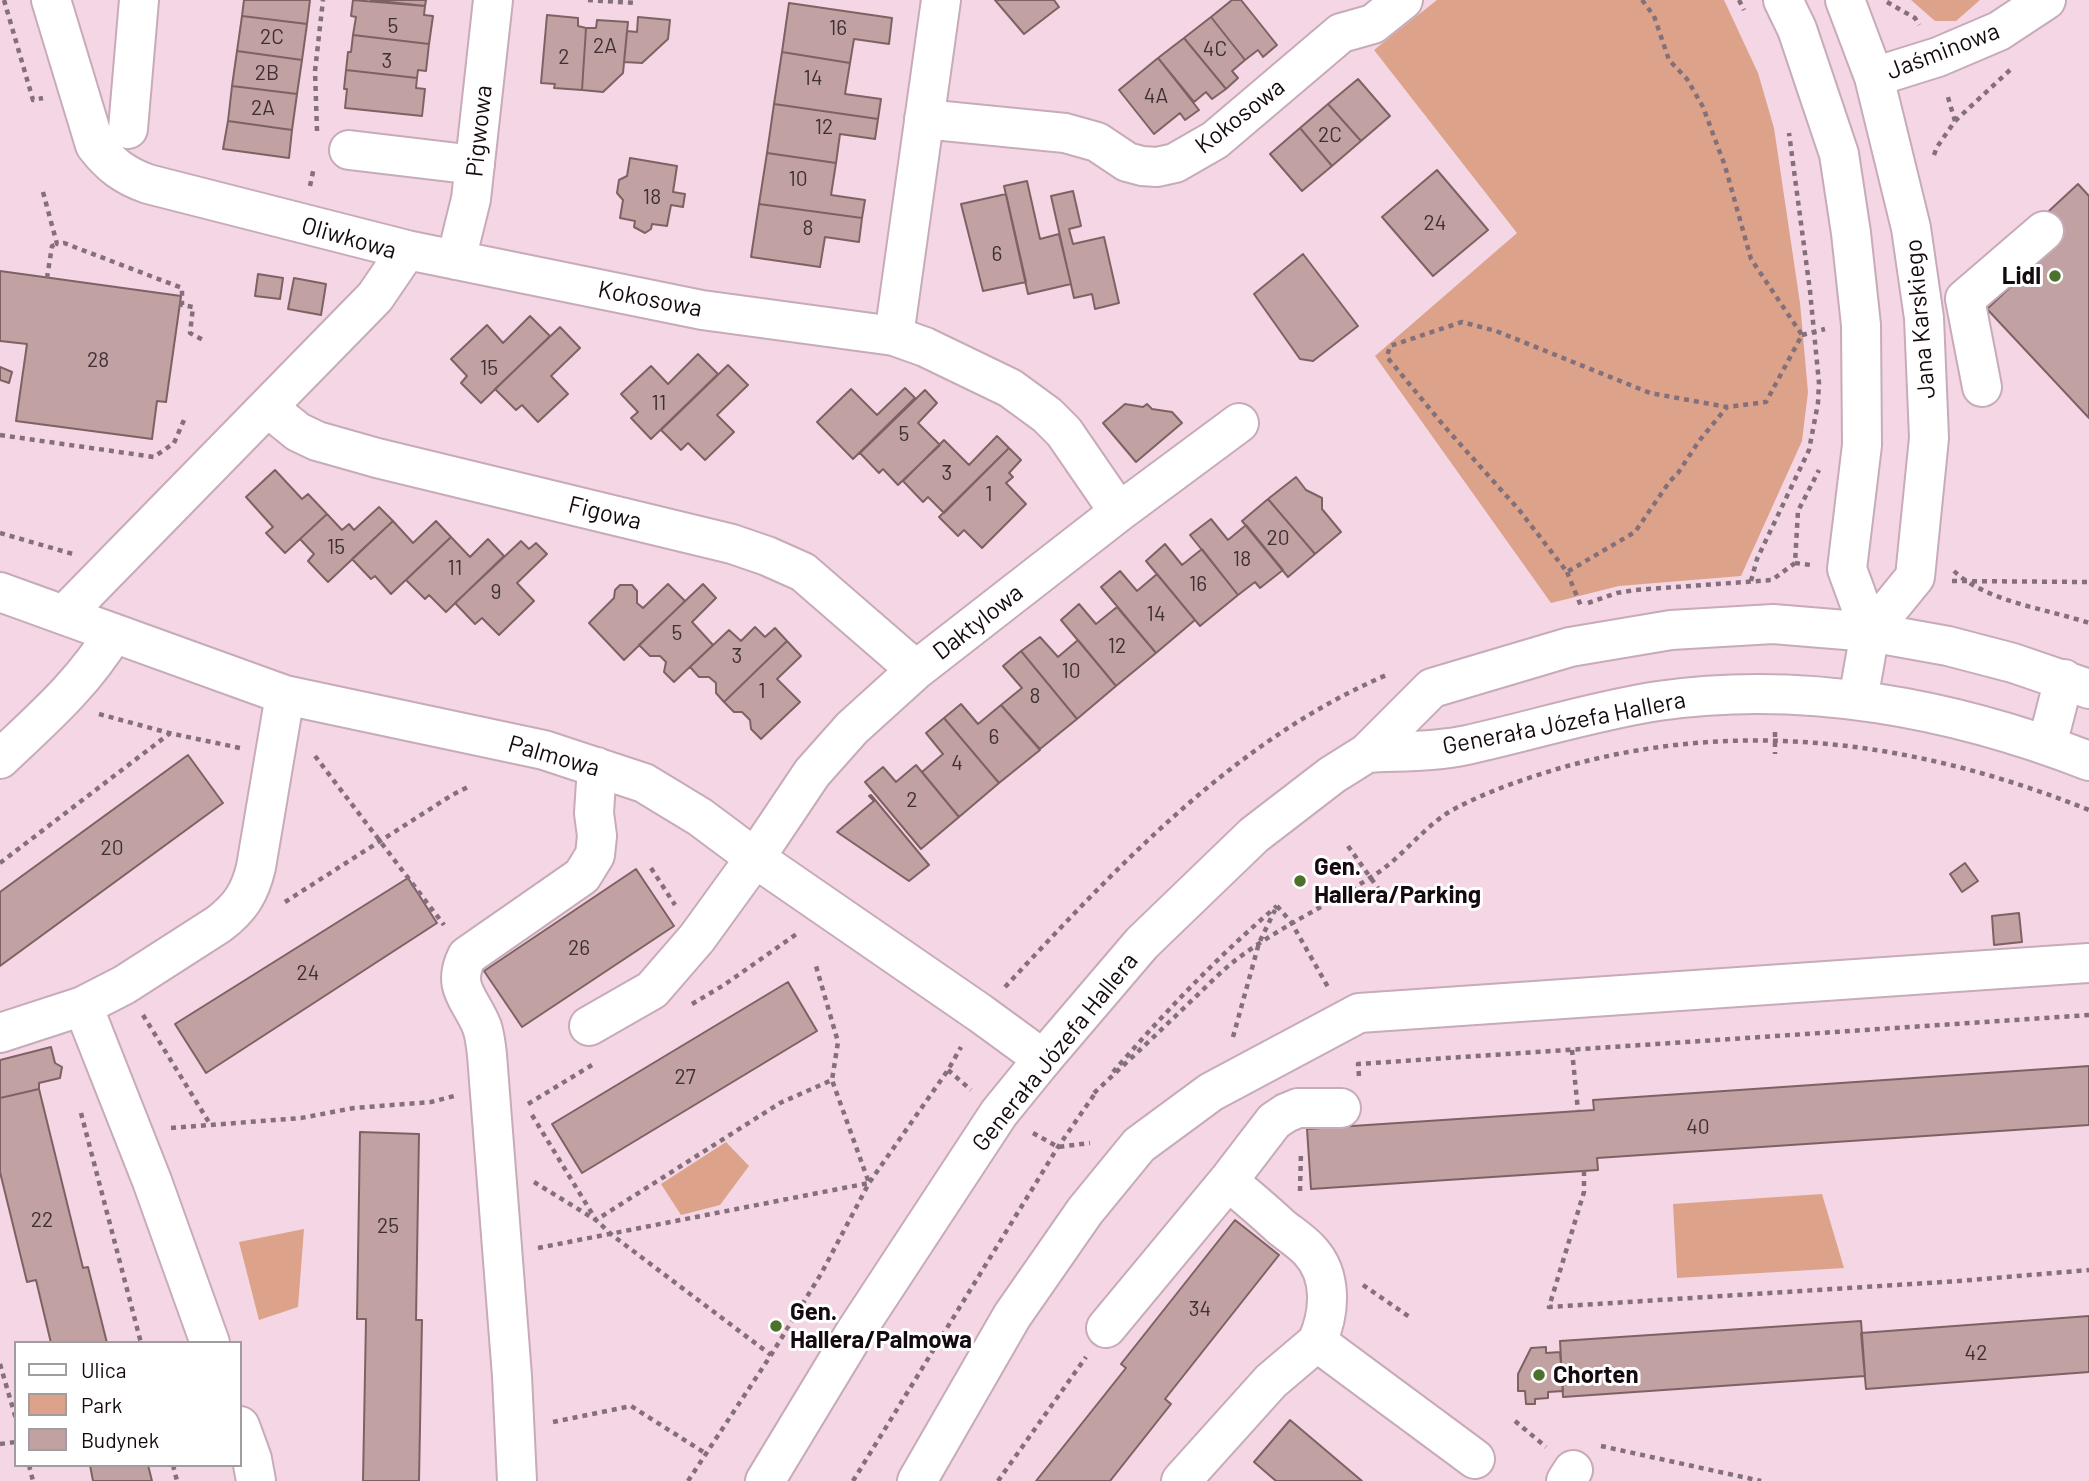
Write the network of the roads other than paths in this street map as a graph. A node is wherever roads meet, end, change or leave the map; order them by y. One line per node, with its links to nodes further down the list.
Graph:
1 (51, 0): 17 (street, Oliwkowa)
2 (139, 0): 11 (street)
3 (493, 0): 13 (street, Pigwowa)
4 (941, 0): 10 (street)
5 (1403, 0): 10 (street, Kokosowa)
6 (1783, 0): 16 (street)
7 (1845, 0): 9 (street, Jana Karskiego)
8 (2046, 0): 9 (street, Jaśminowa)
9 (1874, 77): 14 (street, Jana Karskiego)
10 (924, 119): 19 (street)
11 (128, 130)
12 (327, 151): 13 (street)
13 (475, 165): 18 (street, Pigwowa)
14 (1911, 228): 16 (street); 26 (street, Jana Karskiego)
15 (2044, 231): 20 (street)
16 (1851, 233): 26 (street)
17 (407, 250): 18 (street, Kokosowa); 21 (street, Oliwkowa)
18 (456, 260): 19 (street, Kokosowa)
19 (894, 336): 23 (street, Kokosowa)
20 (1982, 387)
21 (272, 404): 25 (street, Oliwkowa); 28 (street, Figowa)
22 (1239, 424): 23 (street, Daktylowa)
23 (1119, 512): 28 (street, Daktylowa)
24 (0, 592): 25 (street, Palmowa)
25 (65, 614): 27 (street, Palmowa)
26 (1870, 632): 29 (street, Generała Józefa Hallera); 31 (street, Jana Karskiego); 33 (street, Generała Józefa Hallera)
27 (113, 634): 30 (street, Palmowa); 34 (street)
28 (916, 670): 37 (street, Daktylowa)
29 (2077, 684): 32 (street)
30 (285, 695): 36 (street, Palmowa); 39 (street)
31 (1858, 700): 32 (street, Generała Józefa Hallera); 33 (street, Generała Józefa Hallera)
32 (2047, 745): 35 (street, Generała Józefa Hallera)
33 (1367, 753): 42 (street, Generała Józefa Hallera)
34 (0, 759)
35 (2089, 761)
36 (597, 767): 37 (street, Palmowa); 51 (street)
37 (755, 858): 40 (street, Daktylowa); 42 (street, Palmowa)
38 (2089, 963): 53 (street)
39 (83, 1006): 41 (street); 45 (street)
40 (589, 1026)
41 (0, 1033)
42 (1043, 1059): 52 (street, Generała Józefa Hallera)
43 (1341, 1108): 44 (street)
44 (1228, 1181): 46 (street); 47 (street)
45 (209, 1341)
46 (1096, 1342)
47 (1317, 1342): 49 (street); 54 (street)
48 (242, 1432): 50 (street)
49 (1475, 1459)
50 (256, 1481)
51 (517, 1481)
52 (765, 1481)
53 (917, 1481)
54 (1181, 1481)

